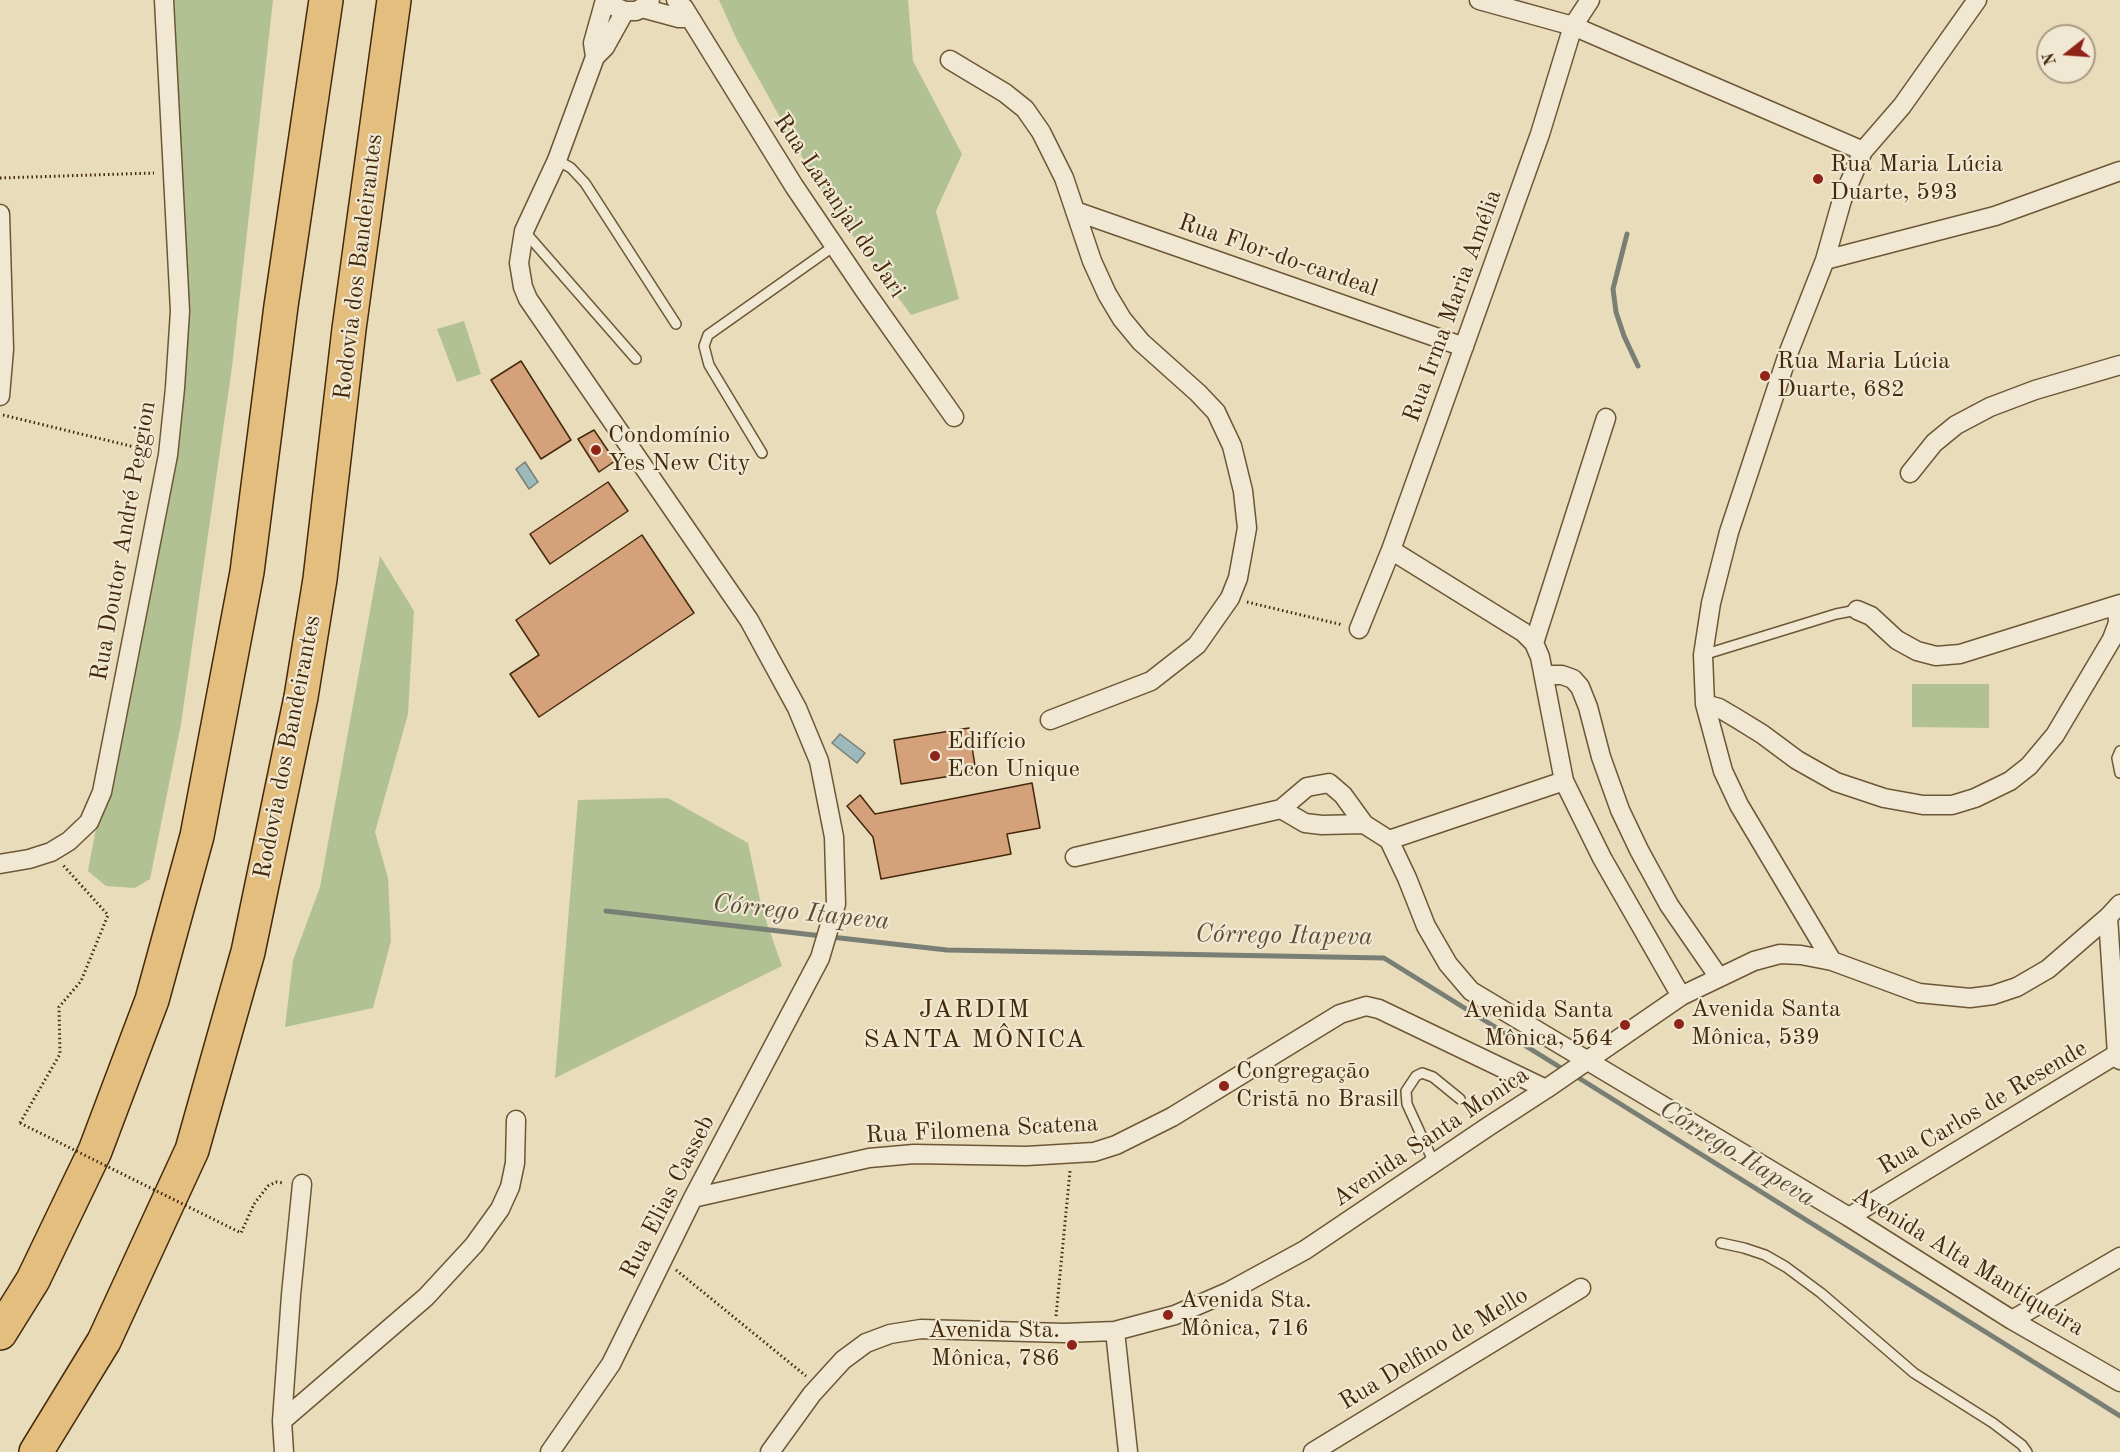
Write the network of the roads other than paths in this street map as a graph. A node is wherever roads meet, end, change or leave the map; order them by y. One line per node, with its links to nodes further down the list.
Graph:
1 (164, 0): 47 (street, Rua Doutor André Peggion)
2 (326, 0): 66 (highway)
3 (394, 0): 69 (highway, Rodovia dos Bandeirantes)
4 (607, 0): 9 (street); 12 (street)
5 (676, 0): 10 (street, Rua Laranjal do Jari)
6 (1479, 0): 11 (street)
7 (1590, 0): 11 (street, Rua Irma Maria Amélia)
8 (1977, 0): 14 (street)
9 (639, 6): 10 (street); 12 (street)
10 (690, 18): 20 (street, Rua Laranjal do Jari)
11 (1573, 26): 14 (street); 23 (street, Rua Irma Maria Amélia)
12 (595, 57): 15 (street, Rua Elias Casseb)
13 (950, 60): 17 (street)
14 (1863, 151): 21 (street)
15 (557, 160): 19 (street, Rua Elias Casseb); 22 (lane)
16 (2120, 171): 21 (street)
17 (1076, 211): 23 (street, Rua Flor-do-cardeal); 39 (street)
18 (0, 213): 26 (street)
19 (524, 231): 24 (lane); 59 (street, Rua Elias Casseb)
20 (834, 246): 27 (street, Rua Laranjal do Jari); 29 (lane)
21 (1825, 260): 36 (street)
22 (676, 324)
23 (1464, 347): 31 (street, Rua Irma Maria Amélia)
24 (636, 359)
25 (2120, 365): 30 (street)
26 (0, 396)
27 (954, 417)
28 (1606, 418): 35 (street)
29 (762, 453)
30 (1910, 473)
31 (1391, 550): 34 (street, Rua Irma Maria Amélia); 35 (street)
32 (2119, 604): 33 (street); 38 (street)
33 (1857, 610): 36 (lane)
34 (1359, 629)
35 (1534, 643): 37 (street)
36 (1703, 655): 38 (street)
37 (1544, 675): 42 (street); 50 (street)
38 (1705, 704): 49 (street)
39 (1050, 720)
40 (2120, 751): 41 (lane)
41 (2120, 773)
42 (1564, 781): 45 (street); 51 (street)
43 (1281, 809): 44 (street); 44 (street); 46 (street)
44 (1364, 824): 45 (street)
45 (1389, 840): 53 (street, Avenida Alta Mantiqueira)
46 (1075, 857)
47 (0, 864)
48 (2114, 910): 49 (street, Avenida Santa Monica); 52 (street, Rua Carlos de Resende)
49 (1832, 962): 50 (street, Avenida Santa Monica)
50 (1718, 976): 51 (street, Avenida Santa Monica)
51 (1681, 996): 53 (street, Avenida Santa Monica)
52 (2119, 1057): 60 (street, Rua Carlos de Resende)
53 (1585, 1063): 54 (street, Avenida Santa Monica); 60 (street, Avenida Alta Mantiqueira)
54 (1552, 1085): 57 (street, Avenida Santa Monica); 59 (street, Rua Filomena Scatena)
55 (1460, 1099): 57 (lane)
56 (516, 1120): 68 (street)
57 (1434, 1163): 65 (street, Avenida Santa Monica)
58 (302, 1184): 68 (street)
59 (693, 1198): 71 (street, Rua Elias Casseb)
60 (1849, 1217): 64 (street, Avenida Alta Mantiqueira)
61 (1721, 1243): 75 (lane)
62 (2120, 1257): 64 (street)
63 (1581, 1288): 74 (street, Rua Delfino de Mello)
64 (2012, 1320): 67 (street, Avenida Alta Mantiqueira)
65 (1115, 1331): 72 (street, Avenida Santa Monica); 73 (street)
66 (0, 1333)
67 (2120, 1382)
68 (282, 1421): 70 (street)
69 (36, 1452)
70 (284, 1452)
71 (550, 1452)
72 (770, 1452)
73 (1128, 1452)
74 (1313, 1452)
75 (2027, 1452)

